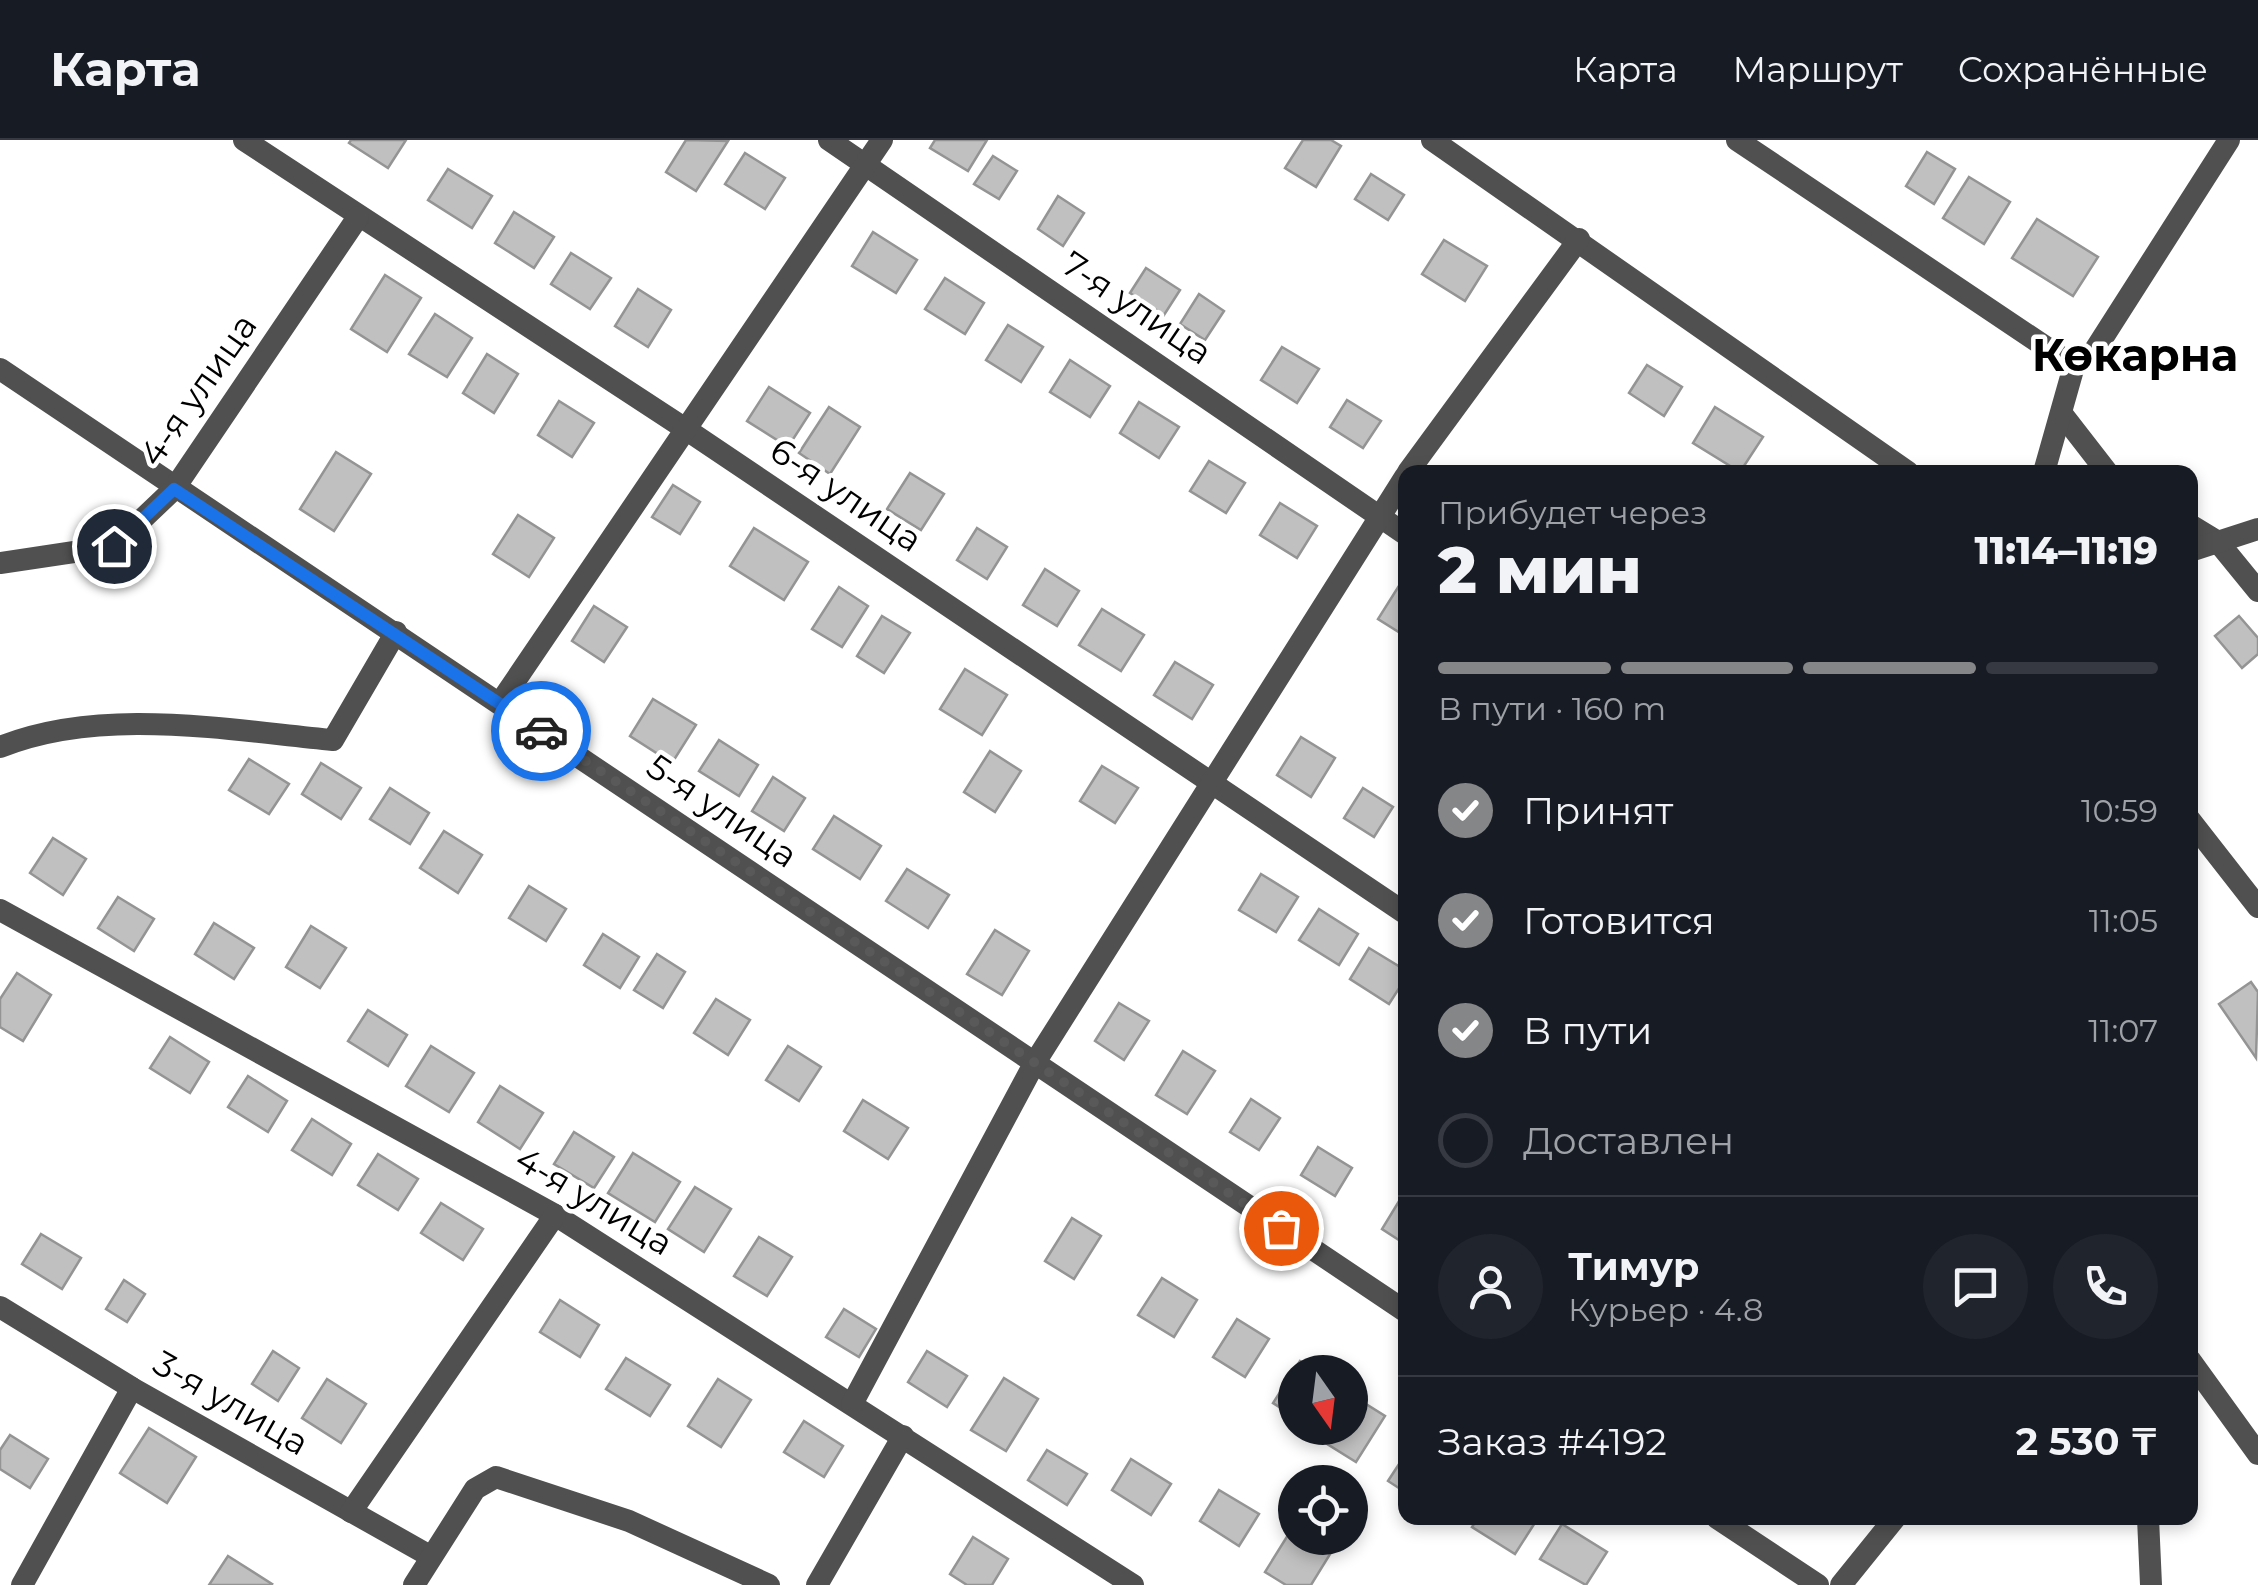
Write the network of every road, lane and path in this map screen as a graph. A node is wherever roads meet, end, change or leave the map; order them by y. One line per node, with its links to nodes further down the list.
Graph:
1 (244, 140): 8 (street, 6-я улица)
2 (829, 140): 7 (street, 7-я улица)
3 (882, 140): 7 (street)
4 (1432, 140): 9 (street)
5 (1736, 140): 10 (street)
6 (2229, 140): 10 (street)
7 (866, 165): 13 (street); 20 (street, 7-я улица)
8 (358, 217): 13 (street, 6-я улица); 19 (street, 4-я улица)
9 (1579, 239): 14 (street); 15 (street)
10 (2074, 366): 12 (street)
11 (0, 370): 19 (street, 5-я улица)
12 (2062, 414): 16 (street); 17 (street)
13 (684, 428): 29 (street); 31 (street, 6-я улица)
14 (1414, 465)
15 (1898, 465)
16 (2046, 465)
17 (2102, 465)
18 (1398, 487): 20 (street)
19 (174, 489): 26 (street, 4-я улица); 28 (street, 5-я улица)
20 (1377, 515): 21 (street, 7-я улица); 31 (street)
21 (1398, 529)
22 (2258, 529): 24 (street)
23 (2198, 530): 24 (street)
24 (2218, 542): 25 (street); 27 (street)
25 (2198, 548)
26 (0, 564)
27 (2258, 591)
28 (396, 632): 29 (street, 5-я улица); 30 (street)
29 (500, 703): 36 (street, 5-я улица)
30 (0, 747)
31 (1210, 783): 34 (street, 6-я улица); 36 (street)
32 (2198, 830): 33 (street)
33 (2258, 907)
34 (1398, 909)
35 (0, 910): 37 (street, 4-я улица)
36 (1034, 1064): 38 (street, 5-я улица); 42 (street)
37 (556, 1215): 42 (street, 4-я улица); 45 (street)
38 (1398, 1305)
39 (0, 1306): 41 (street, 3-я улица)
40 (2198, 1371): 44 (street)
41 (132, 1388): 45 (street, 3-я улица); 50 (street)
42 (852, 1404): 43 (street, 4-я улица)
43 (903, 1436): 53 (street); 54 (street, 4-я улица)
44 (2258, 1454)
45 (351, 1512): 49 (street, 3-я улица)
46 (1728, 1525): 55 (street)
47 (1889, 1525): 56 (street)
48 (2148, 1525): 57 (street)
49 (430, 1556): 51 (street); 52 (street)
50 (22, 1585)
51 (414, 1585)
52 (769, 1585)
53 (817, 1585)
54 (1132, 1585)
55 (1818, 1585)
56 (1841, 1585)
57 (2150, 1585)

